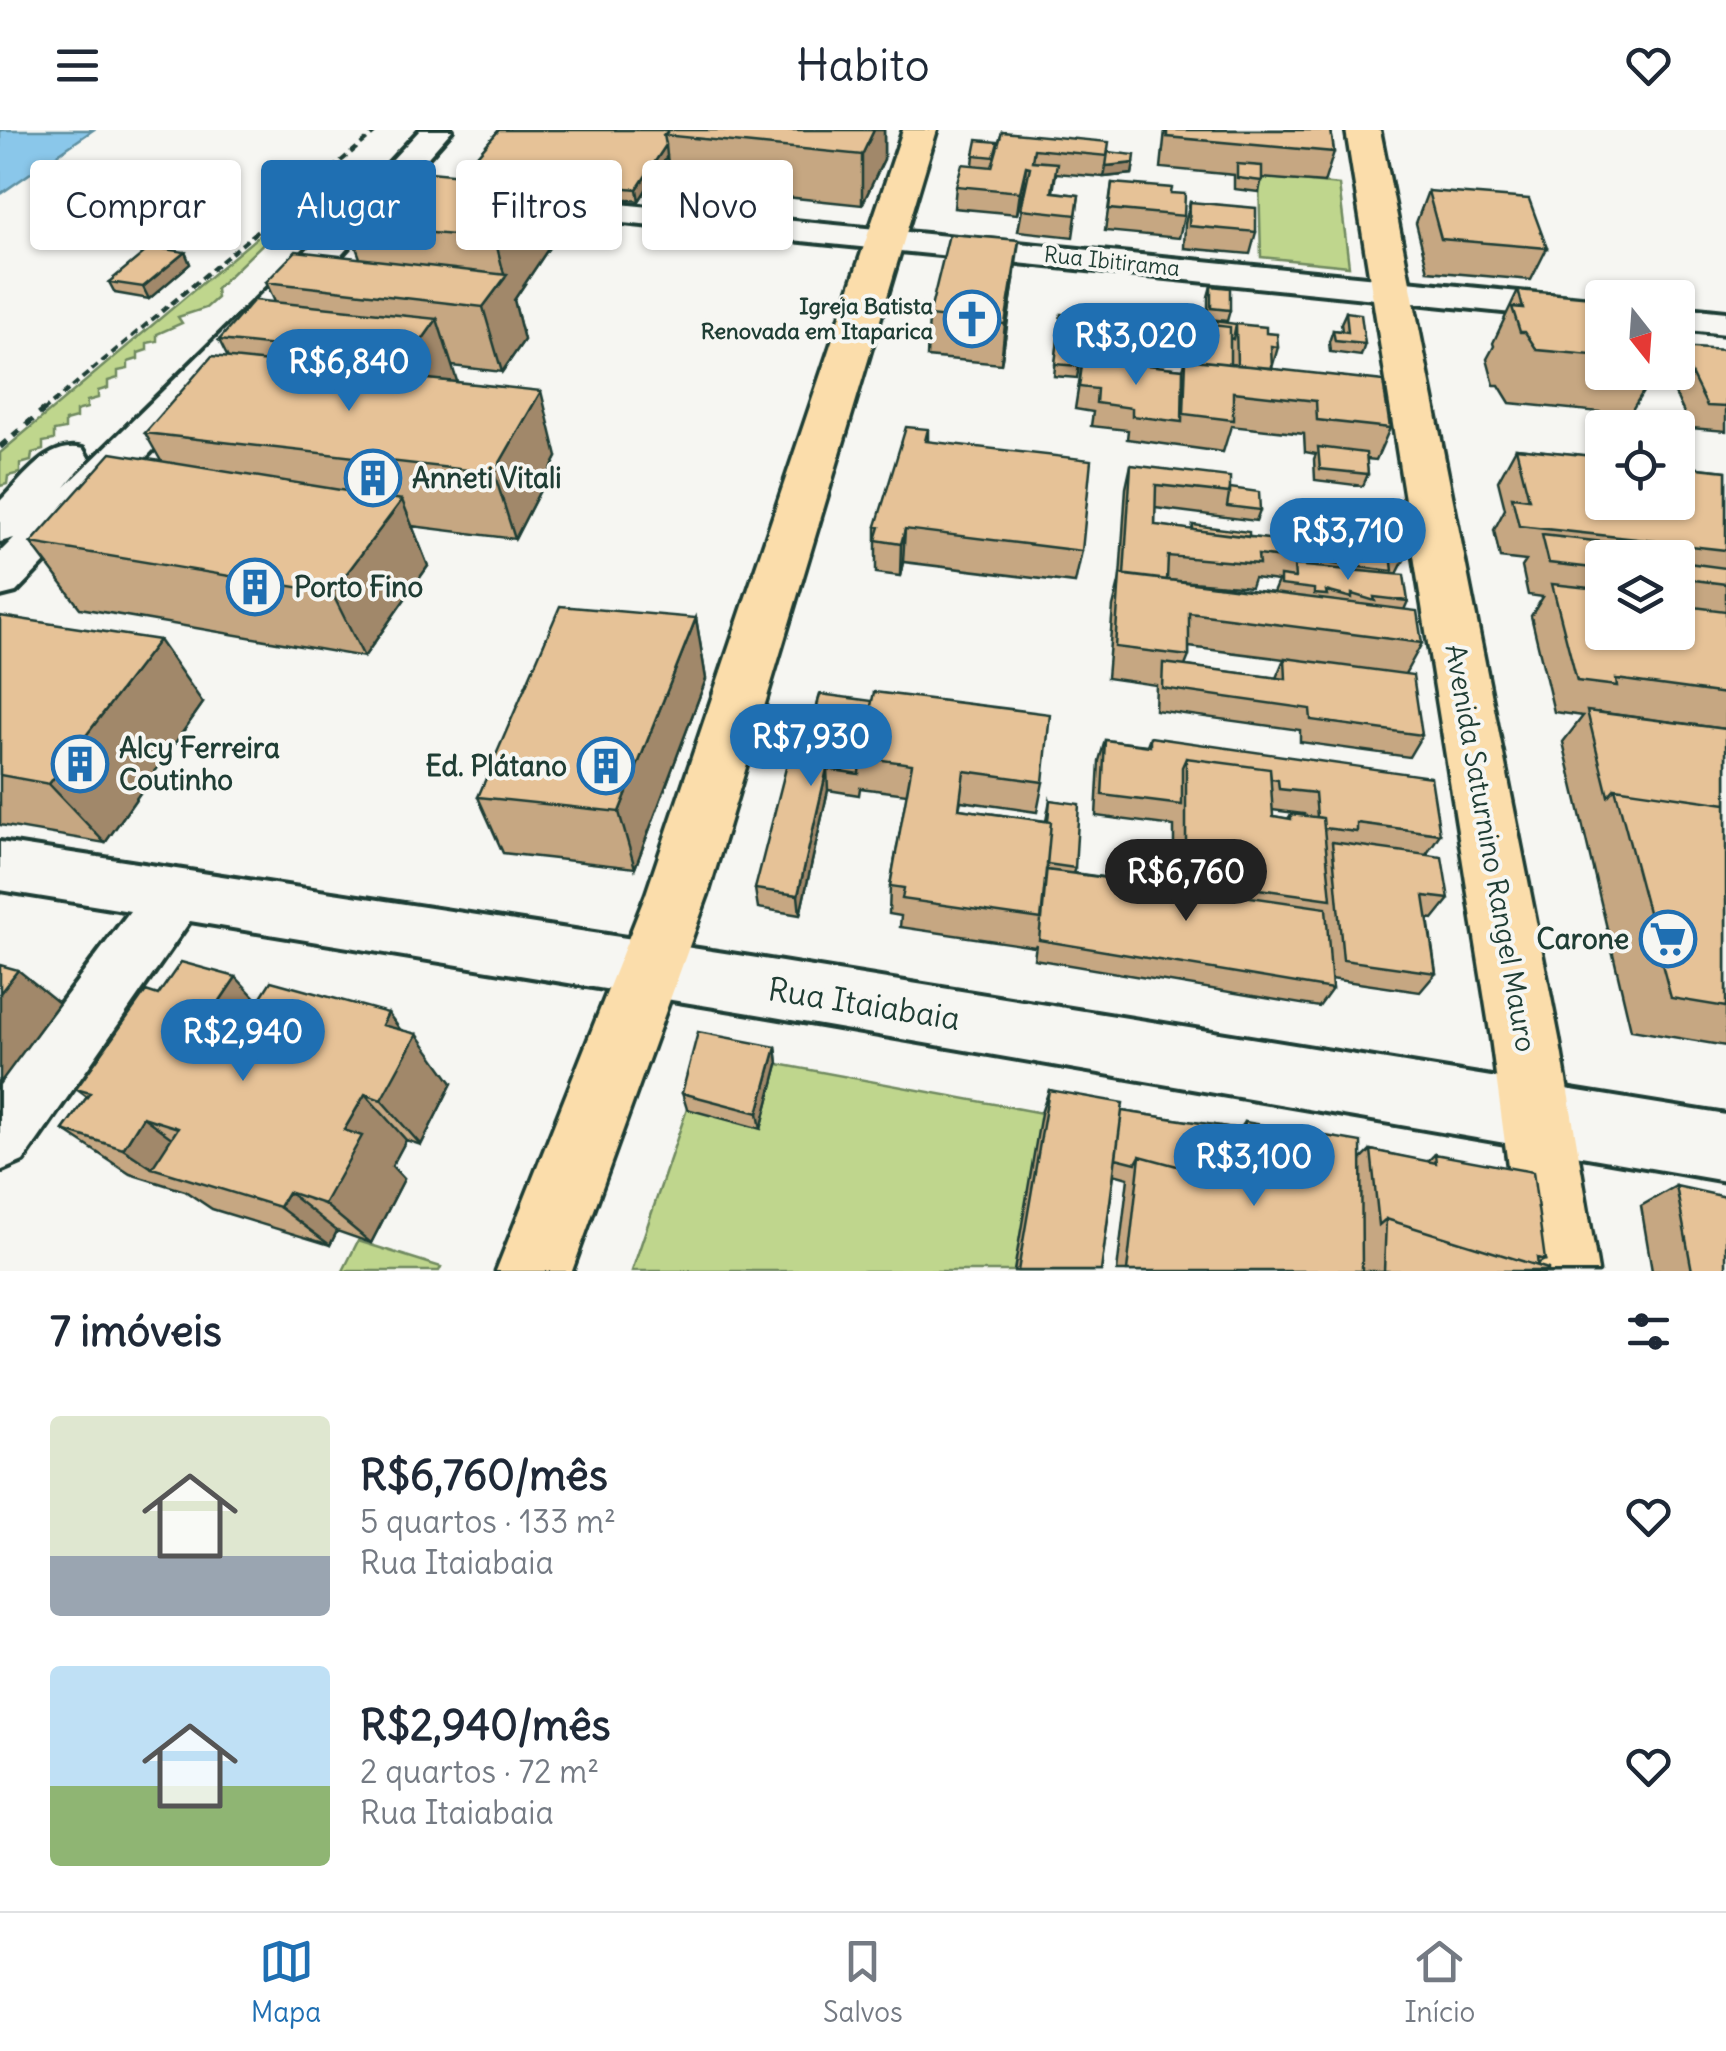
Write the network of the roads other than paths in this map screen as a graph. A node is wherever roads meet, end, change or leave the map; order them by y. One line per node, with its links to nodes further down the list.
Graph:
1 (403, 130): 9 (street)
2 (437, 130): 5 (street)
3 (920, 130): 7 (main road)
4 (1364, 130): 10 (main road, Avenida Saturnino Rangel Mauro)
5 (409, 160)
6 (436, 196): 7 (street, Rua Ibitirama)
7 (885, 240): 10 (street, Rua Ibitirama); 19 (main road)
8 (321, 250): 16 (street)
9 (254, 277)
10 (1393, 288): 12 (street, Rua Ibitirama); 20 (main road, Avenida Saturnino Rangel Mauro)
11 (225, 305): 15 (street)
12 (1585, 309)
13 (1695, 320): 14 (street)
14 (1726, 324)
15 (0, 527)
16 (0, 580)
17 (0, 866): 18 (street, Rua Itaiabaia)
18 (178, 894): 19 (street, Rua Itaiabaia); 21 (street)
19 (649, 970): 20 (street, Rua Itaiabaia); 23 (main road)
20 (1538, 1115): 22 (street, Rua Itaiabaia); 24 (main road, Avenida Saturnino Rangel Mauro)
21 (0, 1138)
22 (1726, 1148)
23 (534, 1271)
24 (1560, 1271)

